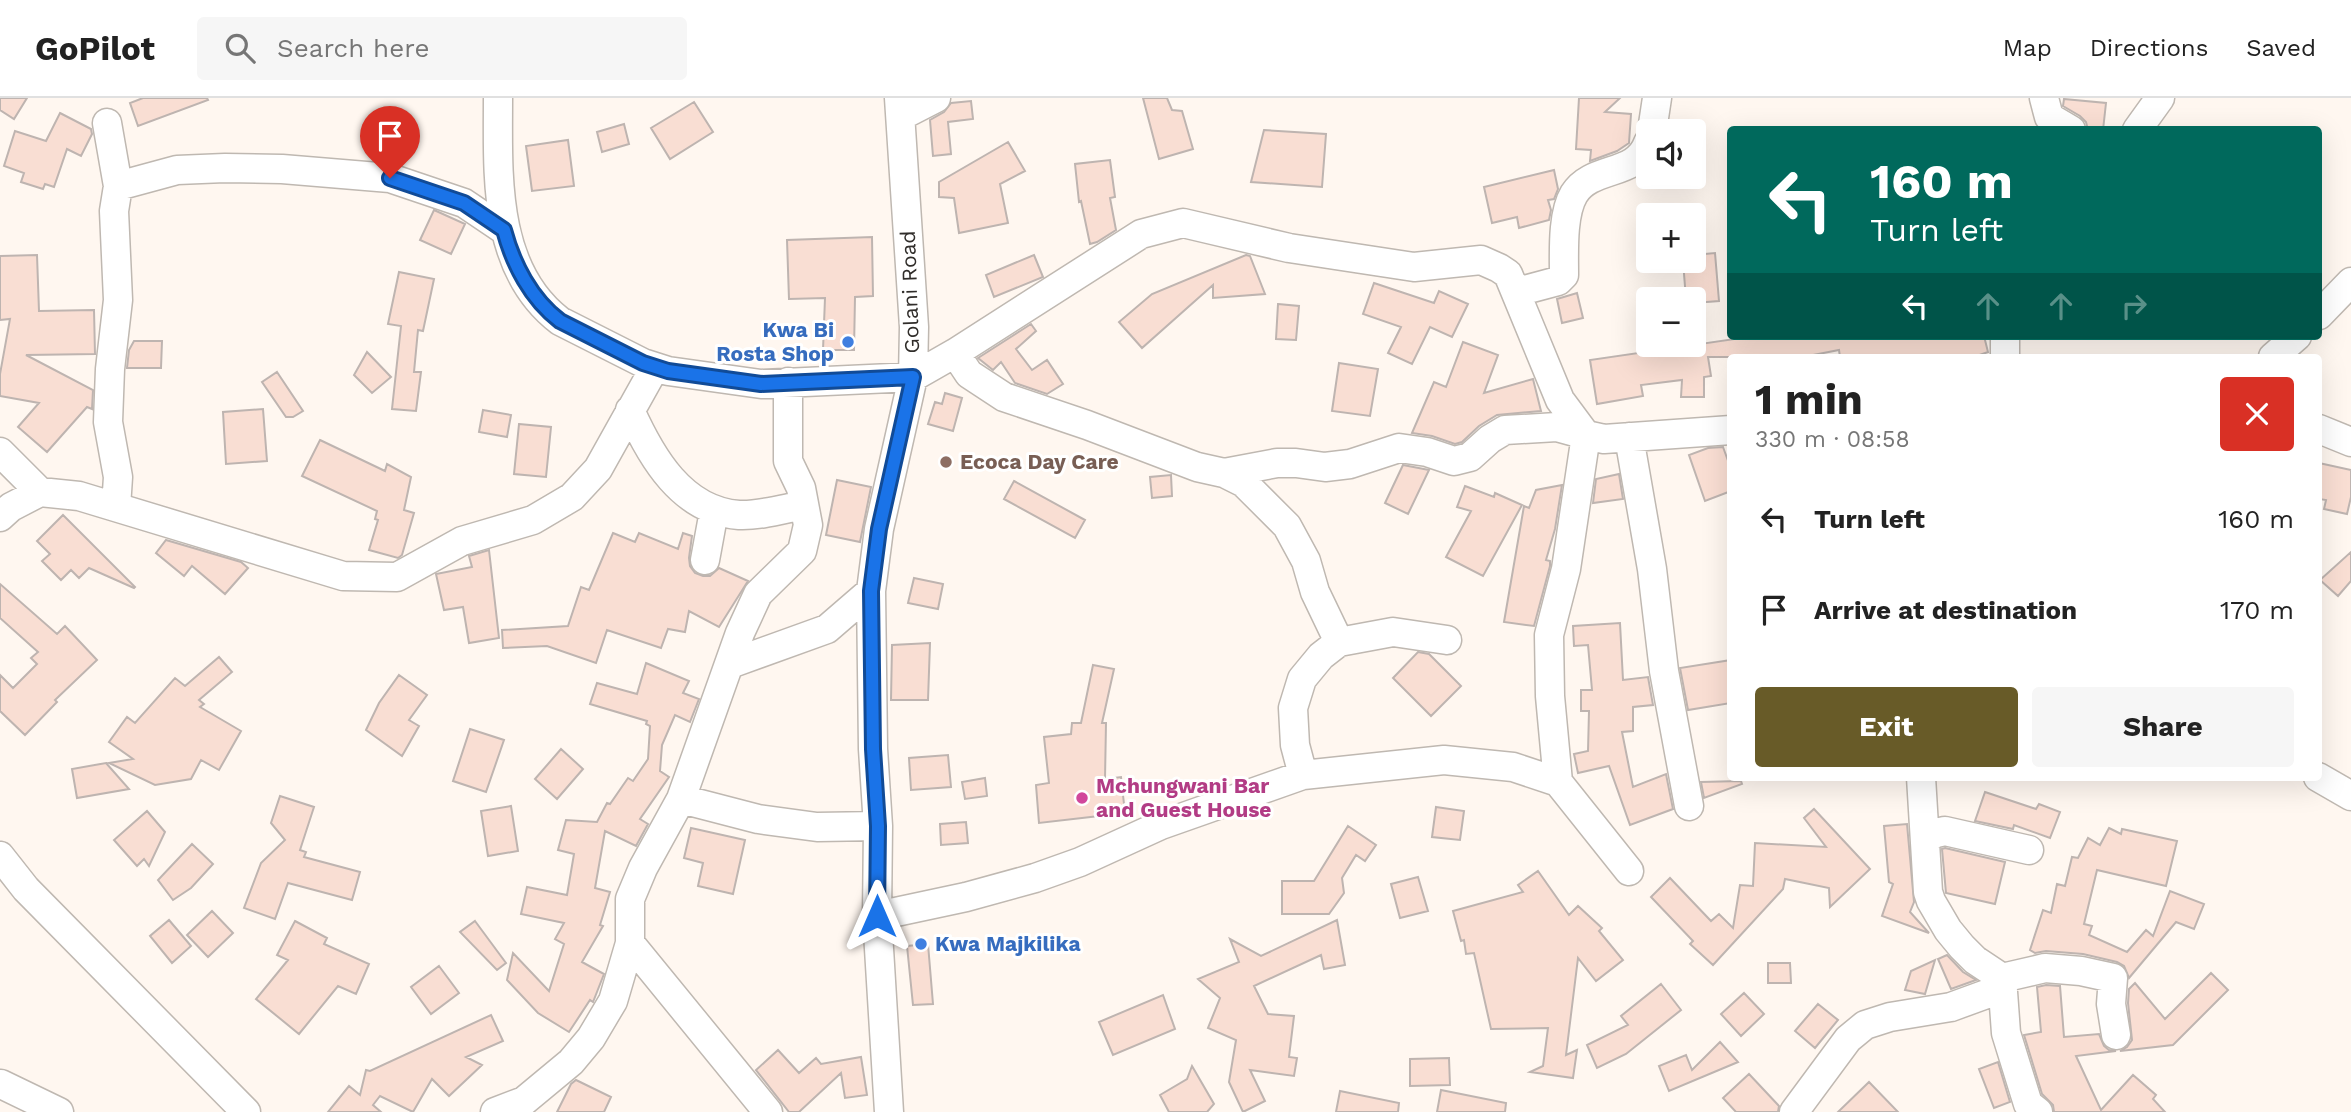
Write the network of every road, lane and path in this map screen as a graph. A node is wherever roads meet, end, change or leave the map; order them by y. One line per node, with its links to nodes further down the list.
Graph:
1 (498, 98): 11 (street)
2 (936, 98): 5 (street)
3 (1657, 98): 6 (street)
4 (2160, 98): 8 (street)
5 (900, 107): 19 (street, Golani Road)
6 (1654, 119)
7 (107, 123): 10 (street)
8 (2140, 126)
9 (1636, 159): 13 (street)
10 (118, 186): 11 (street); 31 (street)
11 (504, 230): 18 (street)
12 (2351, 282): 14 (street)
13 (1517, 292): 16 (street); 24 (street)
14 (2322, 312)
15 (2292, 340): 17 (street)
16 (955, 353): 19 (street); 28 (street)
17 (2276, 354)
18 (655, 367): 20 (street); 21 (street)
19 (913, 377): 20 (street); 35 (street, Golani Road)
20 (788, 382): 30 (street)
21 (631, 410): 31 (street); 32 (street)
22 (1727, 430): 25 (street)
23 (2322, 430): 26 (street)
24 (1586, 435): 25 (street); 28 (street); 44 (street)
25 (1629, 437): 47 (street)
26 (2351, 442)
27 (0, 452): 29 (street)
28 (1224, 473): 37 (street)
29 (40, 492): 31 (street); 33 (street)
30 (804, 505): 32 (street); 38 (street)
31 (116, 507)
32 (714, 511): 34 (street)
33 (0, 517)
34 (705, 560)
35 (871, 591): 38 (street); 48 (street, Golani Road)
36 (1447, 640): 37 (street)
37 (1339, 642): 40 (street)
38 (730, 664): 46 (street)
39 (2351, 769): 41 (street)
40 (1303, 775): 44 (street); 53 (street)
41 (2322, 775)
42 (2322, 778): 45 (street)
43 (1920, 781): 49 (street)
44 (1558, 782): 52 (street)
45 (2351, 796)
46 (681, 799): 48 (street); 54 (street)
47 (1689, 806)
48 (878, 826): 53 (street, Golani Road)
49 (1926, 839): 50 (street); 55 (street)
50 (2029, 850)
51 (0, 856): 59 (street)
52 (1629, 871)
53 (877, 916): 62 (street, Golani Road)
54 (630, 943): 60 (street); 61 (street)
55 (2002, 983): 56 (street); 63 (street); 64 (street)
56 (2116, 1035)
57 (1, 1084): 58 (street)
58 (59, 1112)
59 (246, 1112)
60 (495, 1112)
61 (768, 1112)
62 (889, 1112)
63 (1794, 1112)
64 (2038, 1112)

